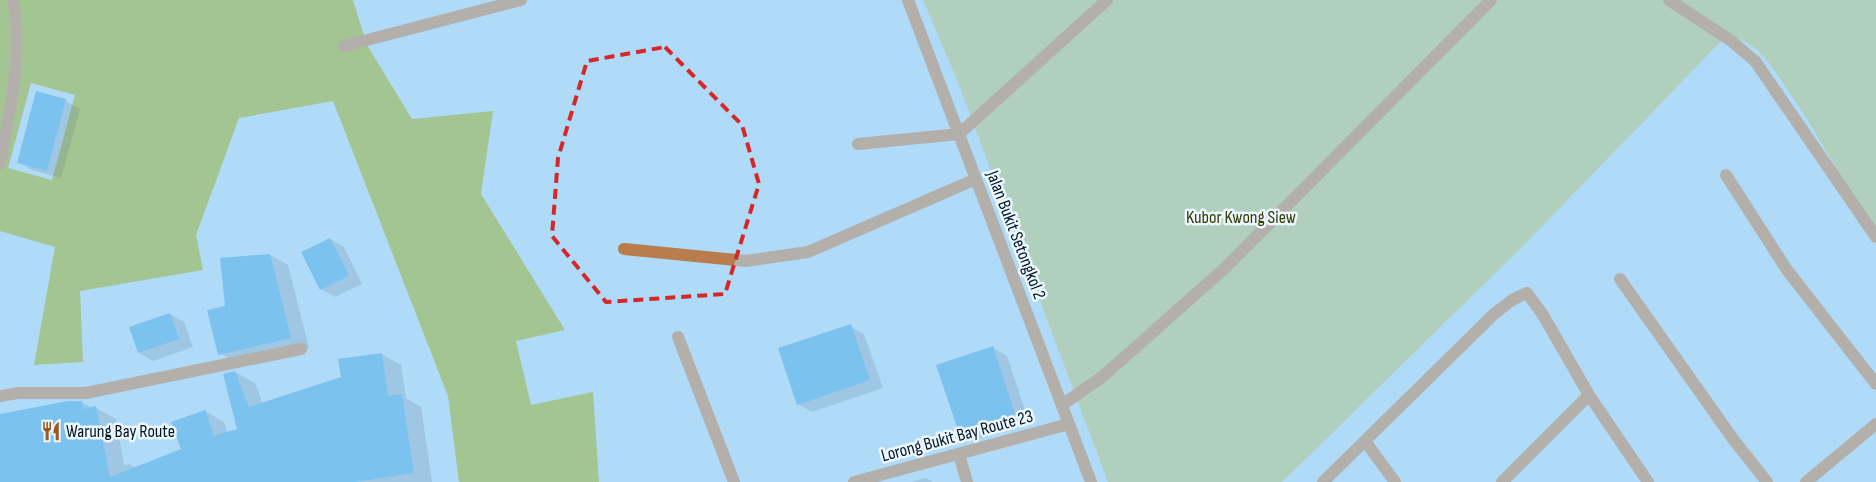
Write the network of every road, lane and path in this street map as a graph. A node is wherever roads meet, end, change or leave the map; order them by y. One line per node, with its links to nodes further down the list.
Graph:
1 (13, 0): 10 (street)
2 (521, 0): 7 (street)
3 (908, 0): 8 (street, Jalan Bukit Setongkol 2)
4 (1107, 0): 8 (street)
5 (1491, 0): 21 (street)
6 (1669, 0): 13 (street)
7 (344, 46)
8 (959, 134): 9 (street); 12 (street, Jalan Bukit Setongkol 2)
9 (858, 144)
10 (0, 164)
11 (1726, 176): 18 (street)
12 (976, 179): 14 (street); 21 (street, Jalan Bukit Setongkol 2)
13 (1876, 237)
14 (624, 249)
15 (1620, 279): 34 (street)
16 (678, 337): 26 (street)
17 (301, 349): 20 (street)
18 (1876, 384)
19 (1589, 395): 24 (street); 32 (street); 33 (street)
20 (0, 396)
21 (1062, 405): 22 (street, Jalan Bukit Setongkol 2)
22 (1069, 424): 25 (street, Lorong Bukit Bay Route 23); 29 (street, Jalan Bukit Setongkol 2)
23 (1876, 424): 35 (street)
24 (1364, 441): 30 (street); 31 (street)
25 (959, 454): 27 (street, Lorong Bukit Bay Route 23); 28 (street)
26 (734, 482)
27 (854, 482)
28 (968, 482)
29 (1091, 482)
30 (1323, 482)
31 (1395, 482)
32 (1502, 482)
33 (1648, 482)
34 (1767, 482)
35 (1806, 482)

